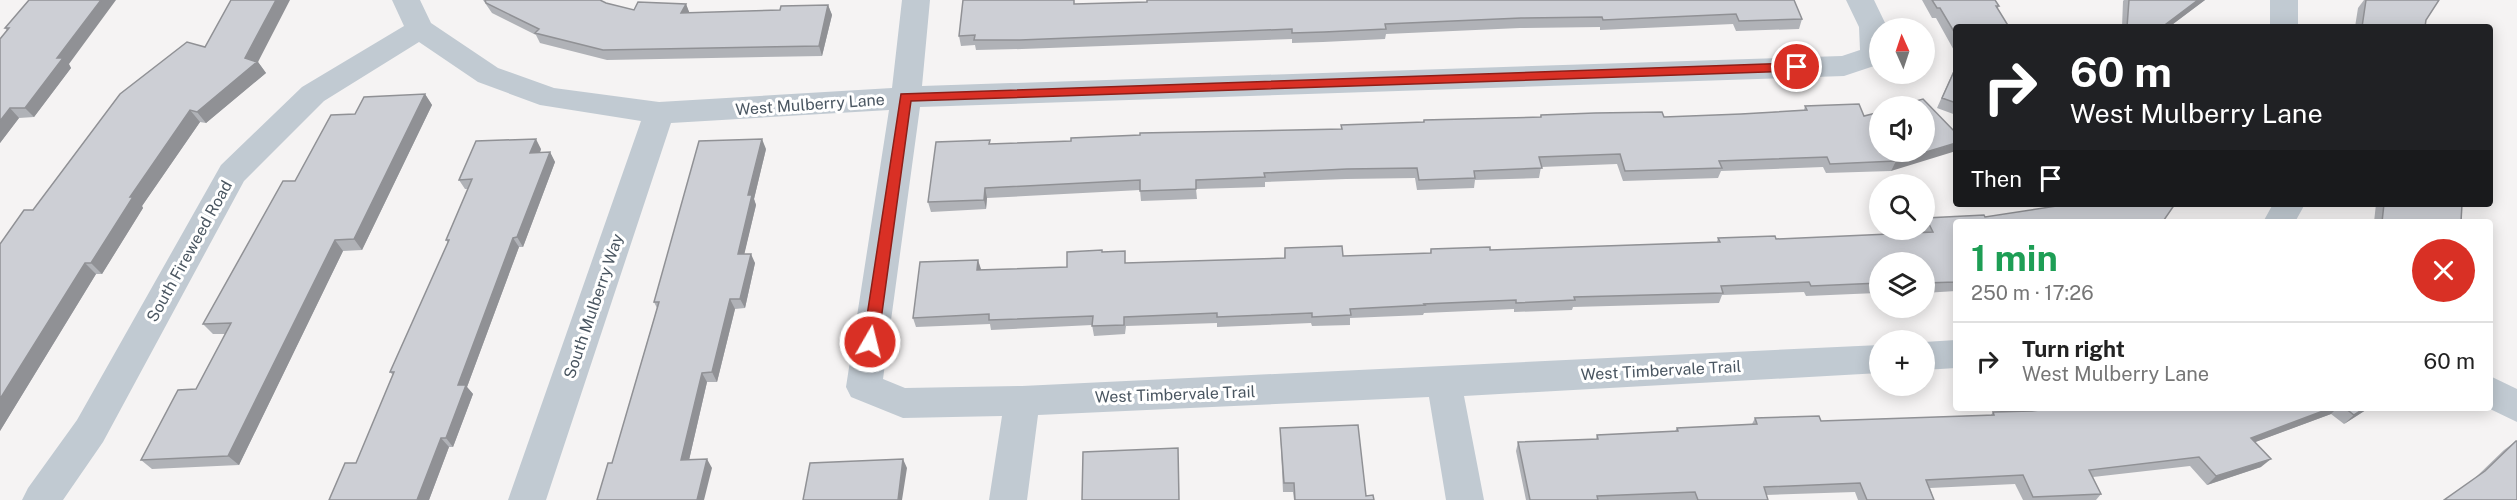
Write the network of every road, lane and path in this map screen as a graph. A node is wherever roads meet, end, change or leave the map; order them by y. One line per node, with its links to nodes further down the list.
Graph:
1 (916, 0): 6 (street, West Timbervale Trail)
2 (1860, 0): 6 (street, West Mulberry Lane)
3 (2284, 0): 5 (street)
4 (413, 14): 7 (street, West Mulberry Lane); 15 (street, South Fireweed Road)
5 (2284, 24)
6 (906, 97): 7 (street, West Mulberry Lane); 13 (street, West Timbervale Trail)
7 (659, 113): 16 (street, South Mulberry Way)
8 (1953, 354): 9 (street)
9 (1935, 355)
10 (1869, 359): 11 (street, West Timbervale Trail)
11 (1444, 382): 13 (street, West Timbervale Trail); 18 (street)
12 (2493, 393): 14 (street)
13 (1022, 401): 17 (street)
14 (2517, 407)
15 (41, 500)
16 (527, 500)
17 (1008, 500)
18 (1465, 500)

